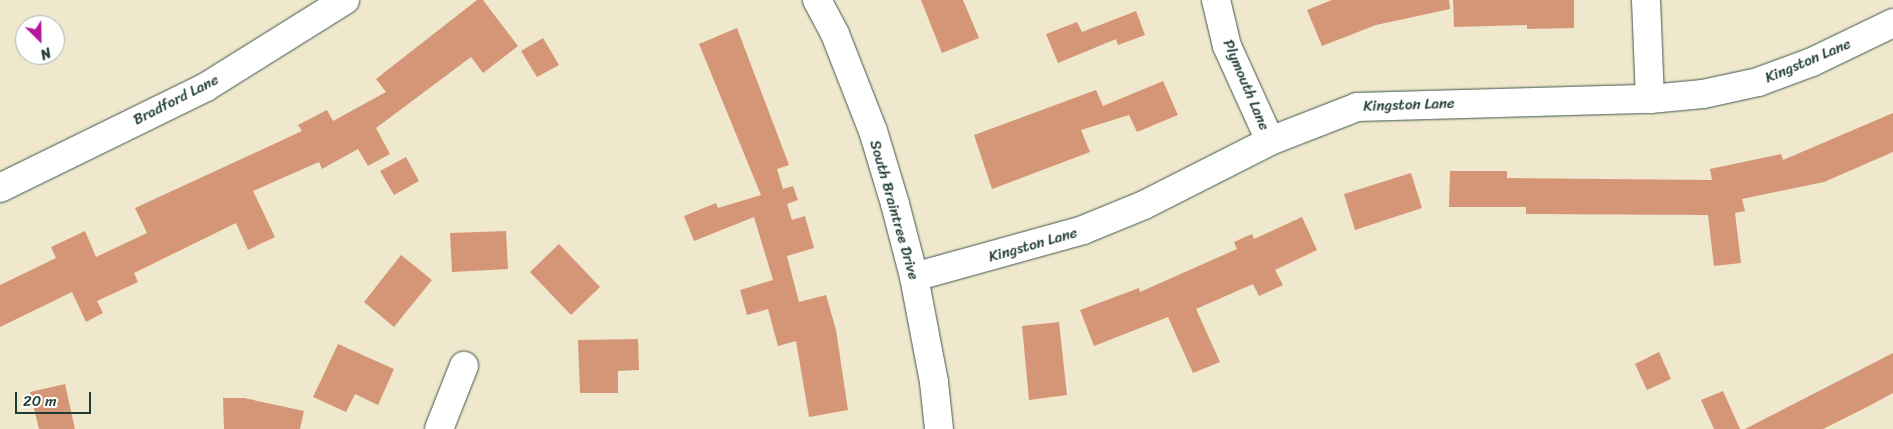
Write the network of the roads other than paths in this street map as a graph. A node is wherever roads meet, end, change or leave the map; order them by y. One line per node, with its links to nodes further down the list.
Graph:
1 (345, 0): 8 (street, Bradford Lane)
2 (817, 0): 9 (street, South Braintree Drive)
3 (1216, 0): 7 (street, Plymouth Lane)
4 (1646, 0): 6 (street)
5 (1893, 23): 6 (street, Kingston Lane)
6 (1650, 99): 7 (street, Kingston Lane)
7 (1270, 141): 9 (street, Kingston Lane)
8 (0, 188)
9 (914, 277): 12 (street, South Braintree Drive)
10 (464, 366): 11 (street)
11 (439, 429)
12 (939, 429)

